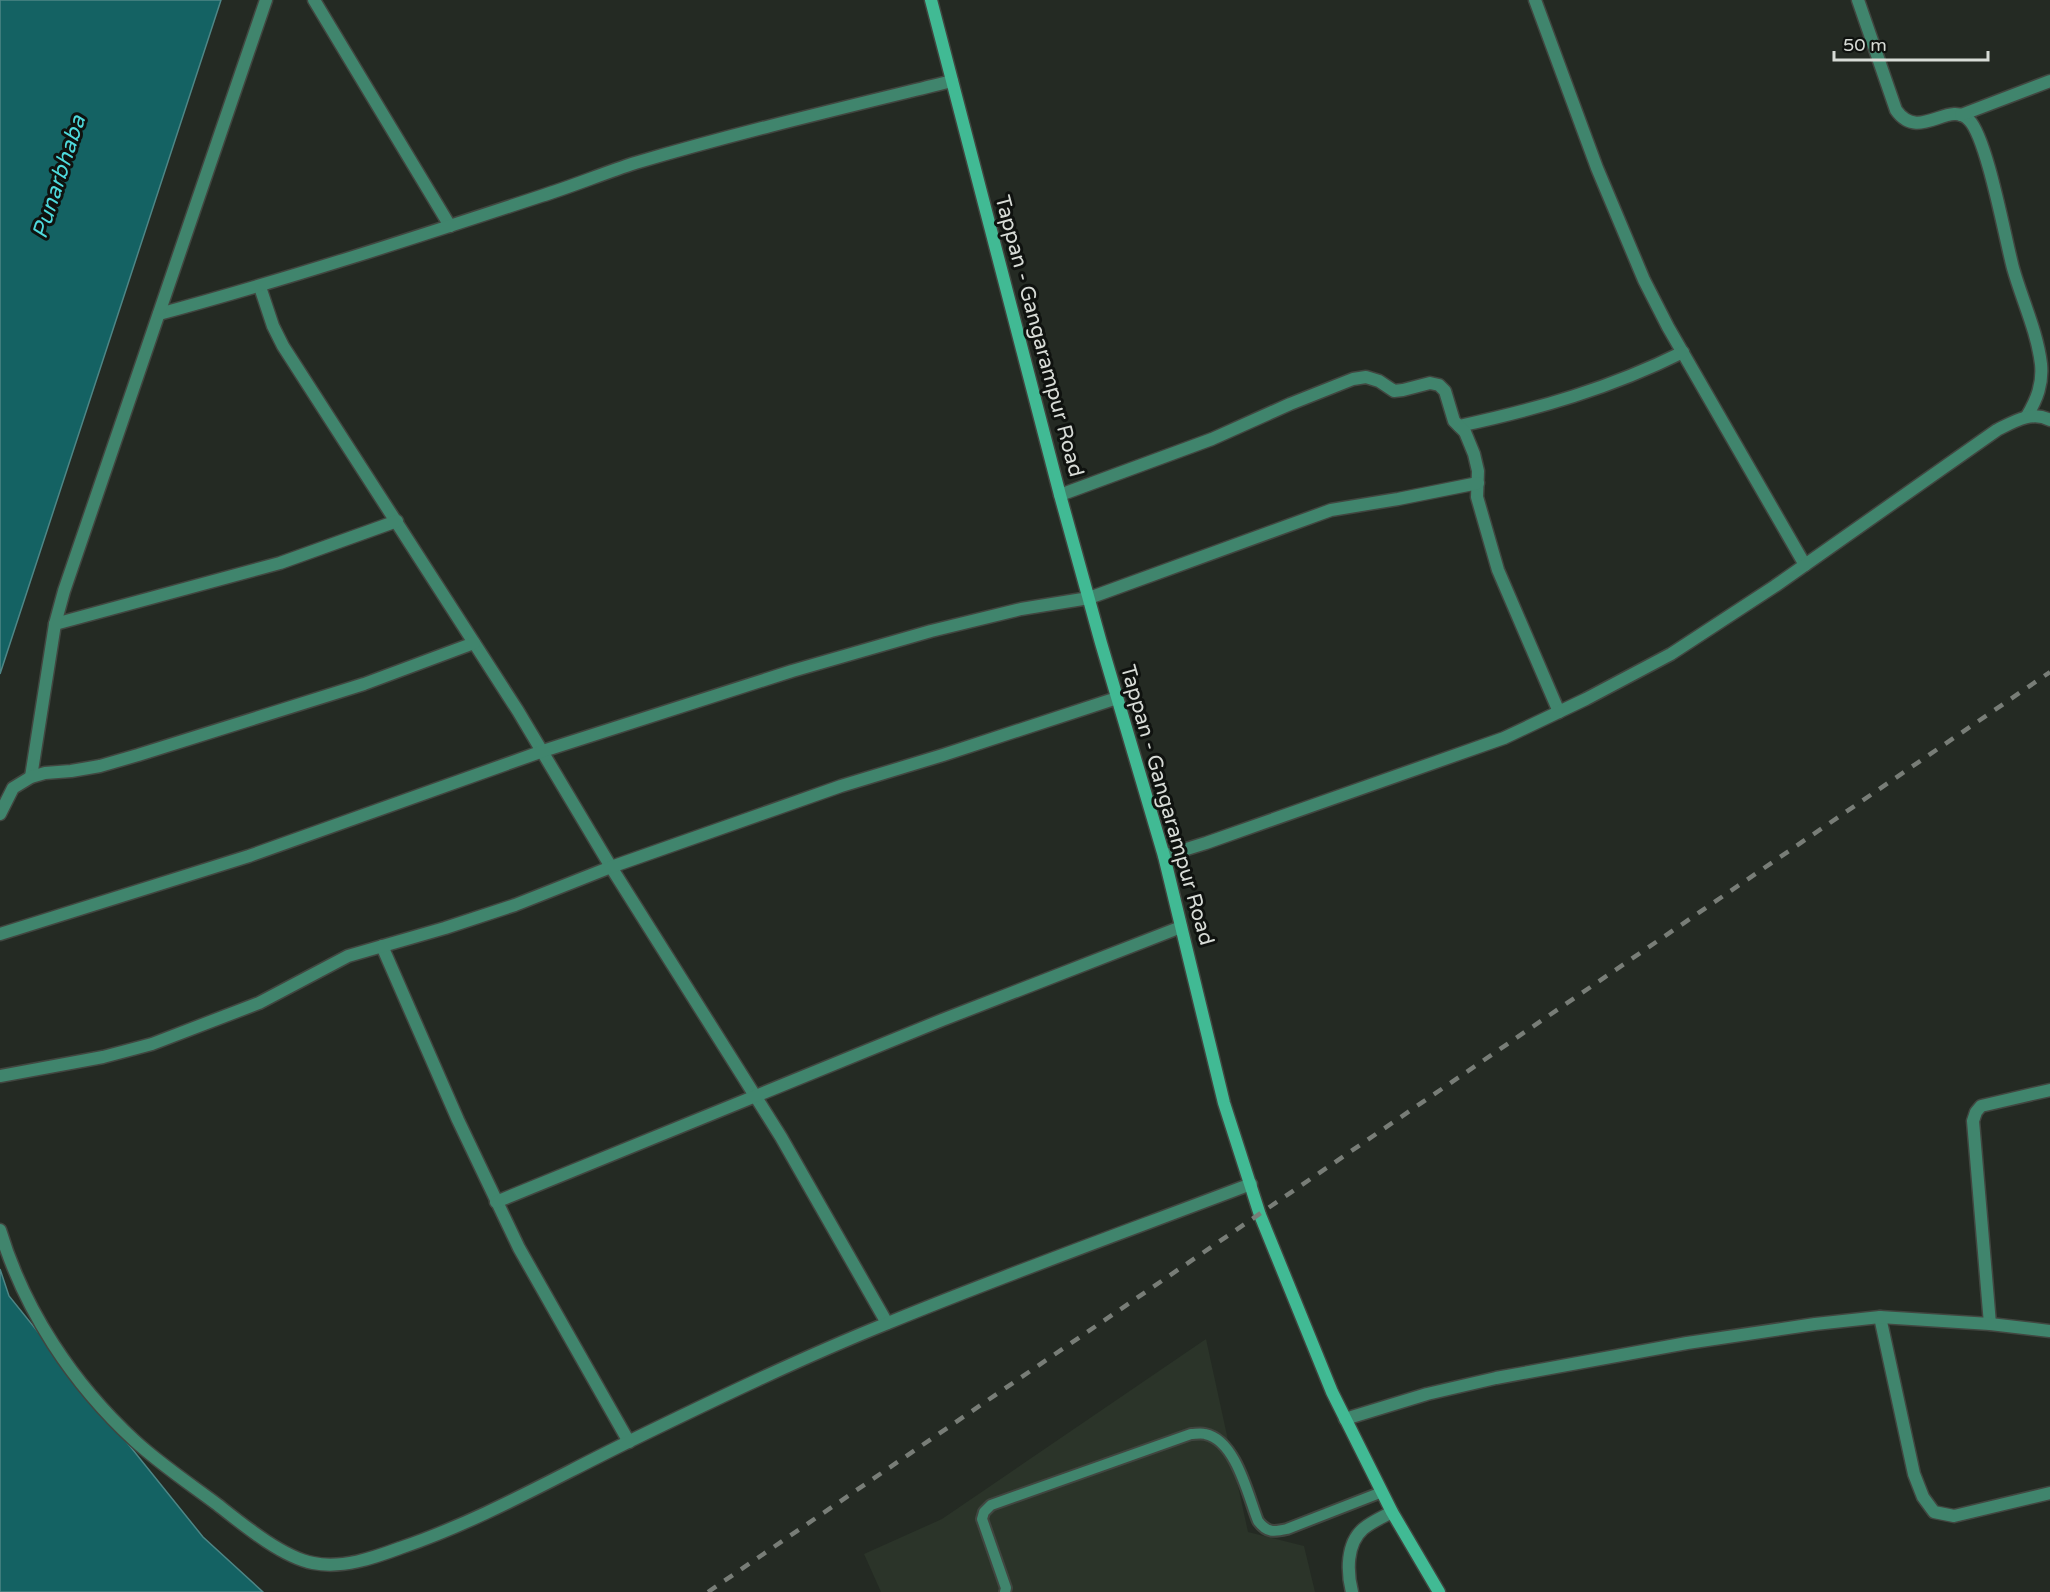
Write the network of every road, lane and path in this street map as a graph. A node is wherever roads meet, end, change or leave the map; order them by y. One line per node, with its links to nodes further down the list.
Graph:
1 (266, 0): 11 (street)
2 (314, 0): 9 (street)
3 (931, 0): 6 (main road, Tappan - Gangarampur Road)
4 (1535, 0): 12 (street)
5 (1858, 0): 8 (street)
6 (952, 81): 9 (street); 17 (main road, Tappan - Gangarampur Road)
7 (2050, 81): 8 (street)
8 (1961, 115): 13 (street)
9 (450, 226): 10 (street)
10 (260, 287): 11 (street); 18 (street)
11 (159, 314): 21 (street)
12 (1683, 352): 15 (street); 19 (street)
13 (2027, 416): 14 (street); 19 (street)
14 (2050, 420)
15 (1459, 426): 16 (street); 17 (street)
16 (1478, 483): 20 (street); 24 (street)
17 (1060, 495): 20 (main road, Tappan - Gangarampur Road)
18 (397, 521): 21 (street); 22 (street)
19 (1805, 565): 24 (street)
20 (1089, 598): 23 (main road, Tappan - Gangarampur Road); 25 (street)
21 (55, 624): 26 (street)
22 (474, 643): 25 (street); 26 (street)
23 (1117, 698): 28 (main road, Tappan - Gangarampur Road); 29 (street)
24 (1559, 712): 28 (street)
25 (543, 752): 29 (street); 31 (street)
26 (31, 777): 27 (street)
27 (0, 814)
28 (1164, 856): 30 (main road, Tappan - Gangarampur Road)
29 (610, 867): 32 (street); 35 (street)
30 (1181, 927): 35 (street); 36 (main road, Tappan - Gangarampur Road)
31 (0, 934)
32 (382, 946): 33 (street); 37 (street)
33 (0, 1076)
34 (2050, 1090): 41 (street)
35 (754, 1096): 37 (street); 40 (street)
36 (1251, 1184): 40 (street); 43 (main road, Tappan - Gangarampur Road)
37 (496, 1202): 44 (street)
38 (0, 1230): 44 (street)
39 (1880, 1317): 41 (street); 43 (street); 46 (street)
40 (887, 1323): 44 (street)
41 (1990, 1324): 42 (street)
42 (2050, 1331)
43 (1345, 1419): 45 (main road, Tappan - Gangarampur Road)
44 (628, 1442)
45 (1382, 1492): 47 (main road, Tappan - Gangarampur Road); 48 (lane)
46 (2050, 1493)
47 (1392, 1512): 49 (street); 50 (main road, Tappan - Gangarampur Road)
48 (1005, 1592)
49 (1352, 1592)
50 (1439, 1592)

